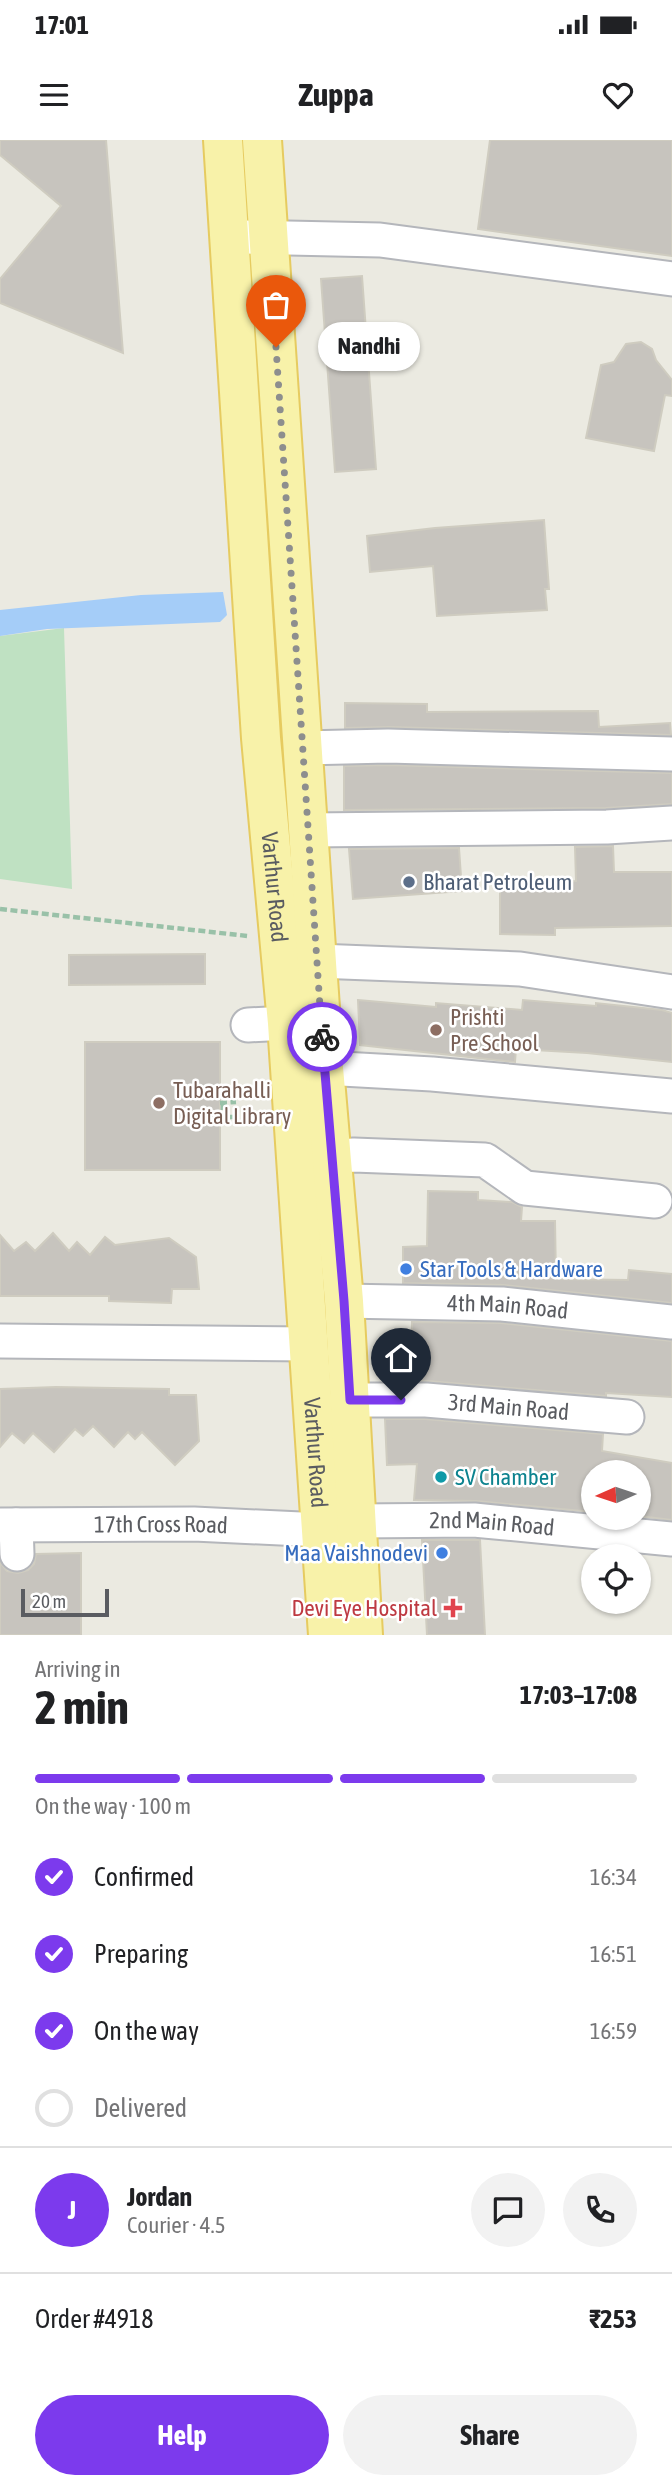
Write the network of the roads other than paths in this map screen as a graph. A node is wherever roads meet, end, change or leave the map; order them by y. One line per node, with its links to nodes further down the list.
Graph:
1 (223, 140): 4 (main road, Varthur Road)
2 (262, 140): 3 (main road, Varthur Road)
3 (269, 236): 4 (street); 5 (street); 6 (main road, Varthur Road)
4 (230, 237): 7 (main road, Varthur Road)
5 (672, 279)
6 (303, 748): 7 (main road); 8 (street); 10 (main road, Varthur Road)
7 (262, 751): 13 (main road, Varthur Road)
8 (672, 754)
9 (672, 823): 10 (street)
10 (309, 830): 11 (main road, Varthur Road)
11 (317, 961): 12 (street); 15 (main road, Varthur Road)
12 (672, 992)
13 (287, 1023): 14 (street); 22 (main road, Varthur Road)
14 (248, 1025)
15 (324, 1068): 16 (street); 17 (main road, Varthur Road)
16 (672, 1096)
17 (331, 1157): 18 (street); 19 (main road, Varthur Road)
18 (655, 1201)
19 (344, 1301): 20 (street, 4th Main Road); 23 (main road, Varthur Road)
20 (672, 1322)
21 (0, 1341): 22 (street)
22 (310, 1344): 25 (main road, Varthur Road)
23 (350, 1400): 24 (street, 3rd Main Road); 25 (main road, Varthur Road)
24 (627, 1417)
25 (339, 1525): 26 (street, 17th Cross Road); 27 (street, 2nd Main Road); 28 (main road, Varthur Road); 29 (main road, Varthur Road)
26 (11, 1534)
27 (672, 1539)
28 (328, 1635)
29 (363, 1635)

